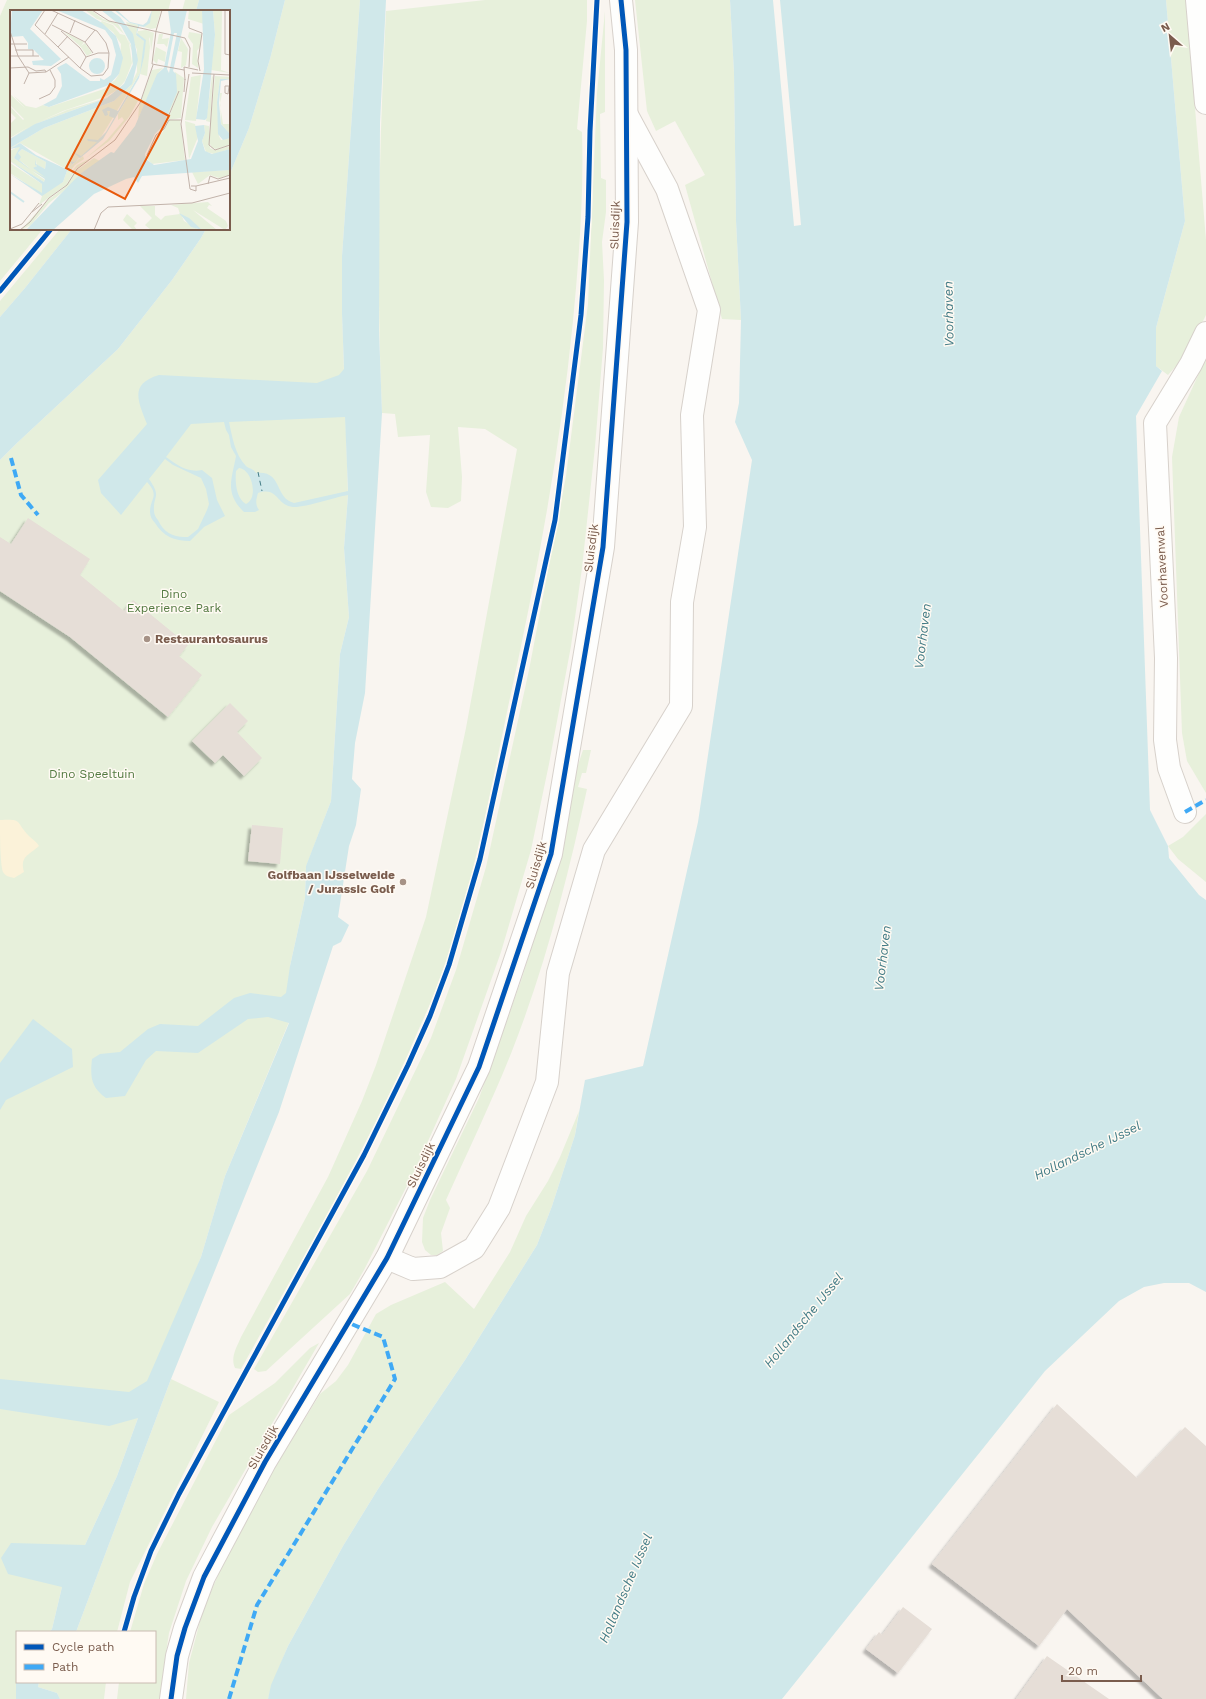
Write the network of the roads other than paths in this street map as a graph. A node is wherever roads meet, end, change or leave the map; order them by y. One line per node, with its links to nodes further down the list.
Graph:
1 (621, 0): 4 (street, Sluisdijk)
2 (1197, 0): 3 (street)
3 (1206, 103)
4 (626, 113): 7 (street, Sluisdijk); 7 (street)
5 (1206, 333): 6 (street, Voorhavenwal)
6 (1185, 812)
7 (387, 1258): 8 (street, Sluisdijk)
8 (171, 1699)

